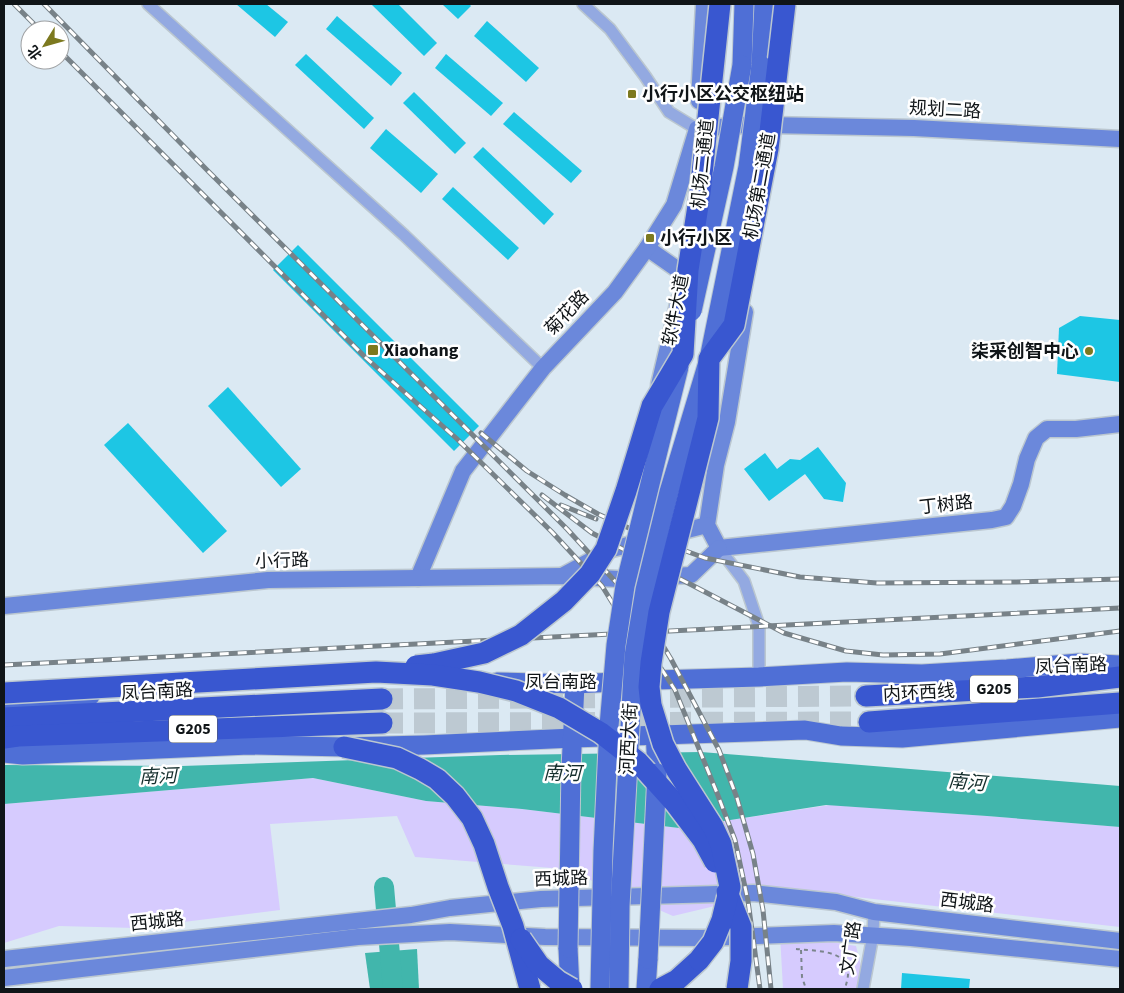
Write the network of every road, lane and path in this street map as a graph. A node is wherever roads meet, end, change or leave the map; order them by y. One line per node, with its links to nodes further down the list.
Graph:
1 (148, 4): 16 (street)
2 (583, 4): 10 (street)
3 (704, 4): 10 (street, 软件大道)
4 (720, 4): 14 (highway, 机场二通道, bridge)
5 (744, 4): 14 (main road, 软件大道, bridge)
6 (764, 4): 15 (main road, bridge)
7 (778, 4): 9 (street)
8 (785, 4): 15 (highway, 机场第二通道, bridge)
9 (768, 125): 10 (street); 11 (street, 规划二路); 19 (street)
10 (697, 130): 12 (street, 菊花路); 13 (street, 软件大道)
11 (1120, 139)
12 (647, 248): 13 (street); 16 (street, 菊花路)
13 (684, 274): 21 (street, 软件大道)
14 (683, 354): 18 (main road, 软件大道, bridge); 26 (highway, bridge)
15 (709, 359): 57 (main road, 河西大街, bridge); 59 (highway, bridge)
16 (543, 368): 23 (street, 菊花路)
17 (1120, 424): 20 (street, 丁树路)
18 (641, 523): 56 (main road, 河西大街, bridge)
19 (707, 524): 20 (street); 21 (street, 小行路)
20 (719, 548): 22 (street, 小行路); 27 (street)
21 (612, 549): 22 (street, 小行路)
22 (562, 576): 23 (street, 小行路)
23 (418, 578): 24 (street, 小行路)
24 (4, 606)
25 (1120, 665): 27 (main road, 凤台南路)
26 (376, 672): 31 (highway, bridge); 60 (highway, bridge)
27 (758, 677): 29 (main road, 凤台南路)
28 (1120, 677): 32 (highway, 内环西线 / G205)
29 (655, 680): 30 (main road, 凤台南路); 40 (main road)
30 (575, 684): 35 (main road, 凤台南路); 42 (main road)
31 (4, 693)
32 (866, 696)
33 (382, 699): 36 (highway, 凤台南路 / G205)
34 (1120, 703): 38 (highway, 内环西线 / G205)
35 (4, 711)
36 (4, 718)
37 (1120, 718): 40 (main road)
38 (869, 722)
39 (382, 724): 41 (highway, G205)
40 (655, 736): 42 (main road); 58 (main road, bridge)
41 (4, 738)
42 (573, 738): 43 (main road, bridge); 55 (main road, bridge)
43 (344, 746): 44 (main road); 46 (highway, bridge)
44 (4, 753)
45 (874, 912): 47 (street, 文广路); 48 (street, 西城路); 51 (street, 西城路)
46 (513, 926): 54 (highway, bridge); 55 (highway, bridge)
47 (873, 935): 52 (street); 53 (street); 63 (street, 文广路)
48 (1120, 941)
49 (793, 949): 50 (path)
50 (801, 949): 61 (path); 62 (path)
51 (4, 959)
52 (1120, 959)
53 (4, 978)
54 (530, 989)
55 (571, 989)
56 (600, 989)
57 (619, 989)
58 (646, 989)
59 (660, 989)
60 (737, 989)
61 (806, 989)
62 (845, 989)
63 (863, 989)

